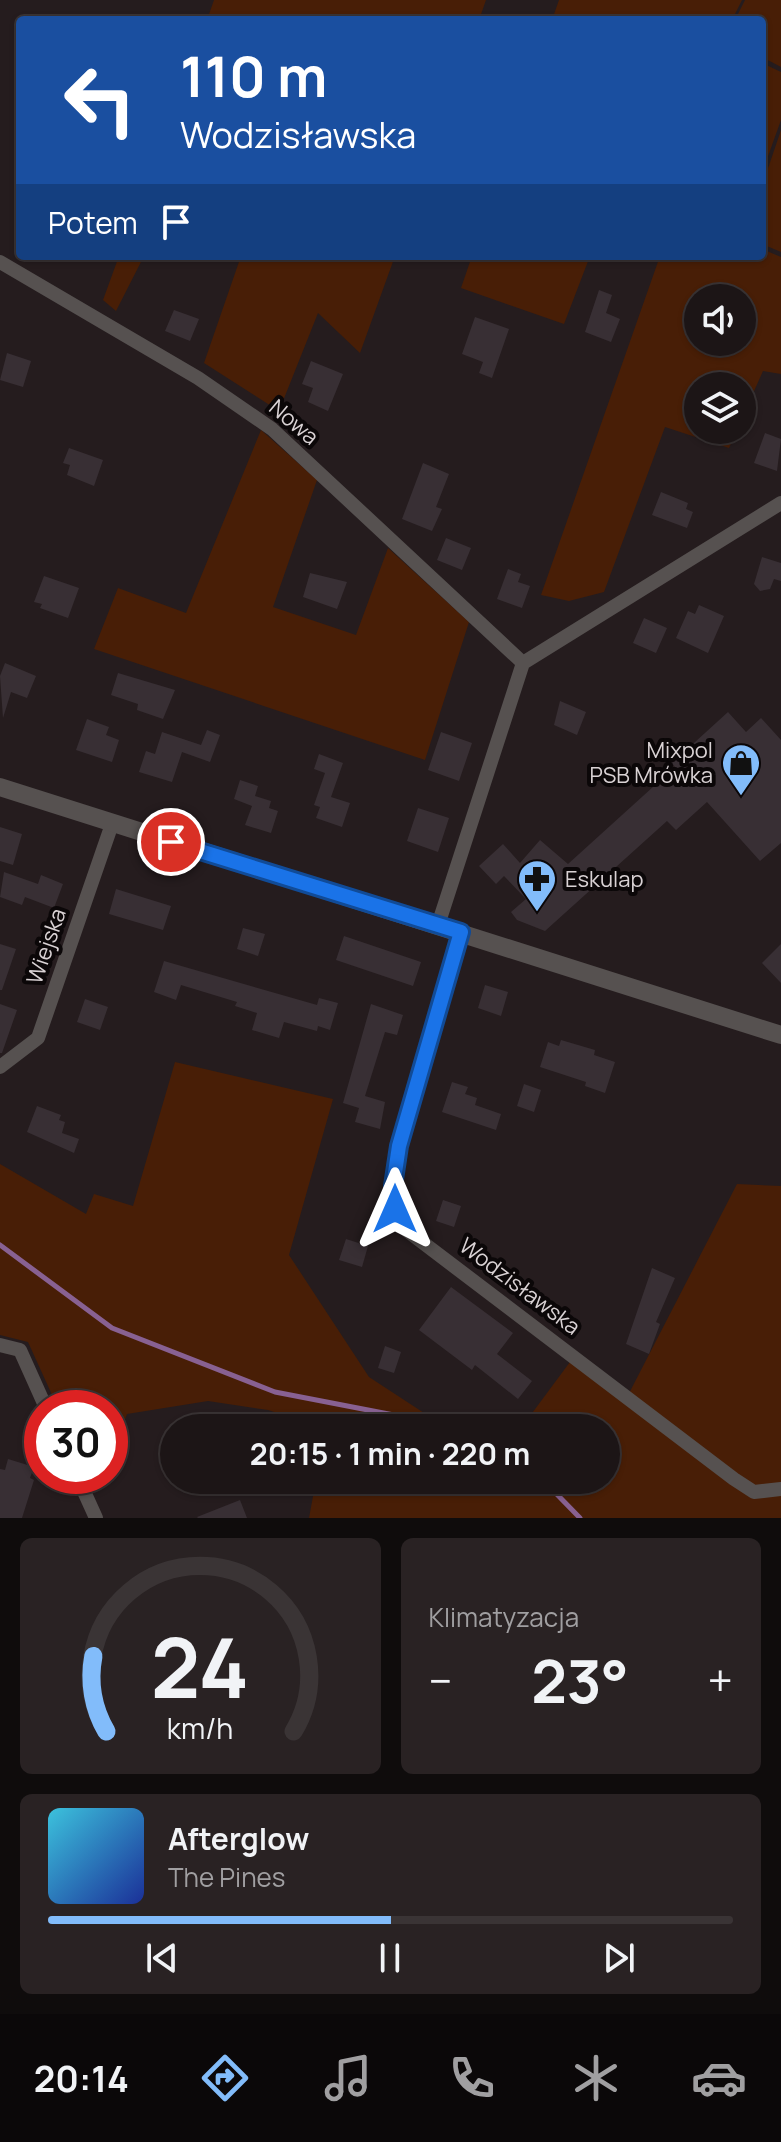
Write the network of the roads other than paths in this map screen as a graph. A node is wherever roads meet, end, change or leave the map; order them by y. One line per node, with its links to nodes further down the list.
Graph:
1 (0, 262): 3 (street, Nowa)
2 (781, 503): 3 (street)
3 (523, 663): 6 (street)
4 (0, 787): 5 (street)
5 (112, 824): 6 (street); 9 (street, Wiejska)
6 (438, 925): 7 (street)
7 (461, 932): 8 (street); 12 (street, Wodzisławska)
8 (781, 1035)
9 (0, 1067)
10 (0, 1345): 11 (street)
11 (38, 1390)
12 (781, 1489)
13 (85, 1494): 14 (street)
14 (96, 1518)

